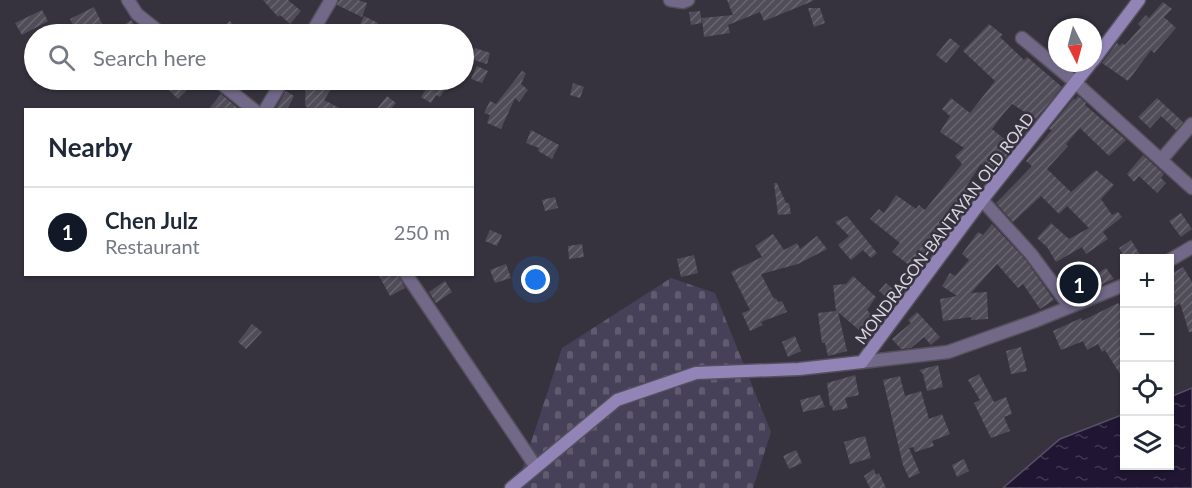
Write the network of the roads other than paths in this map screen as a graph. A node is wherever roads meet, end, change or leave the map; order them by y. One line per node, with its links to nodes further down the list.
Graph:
1 (128, 0): 6 (street)
2 (331, 0): 7 (street)
3 (670, 0): 4 (street)
4 (688, 0)
5 (1139, 0): 9 (street, MONDRAGON-BANTAYAN OLD ROAD)
6 (150, 24)
7 (317, 24)
8 (1022, 38): 11 (street)
9 (1102, 49)
10 (1084, 72): 11 (street, MONDRAGON-BANTAYAN OLD ROAD)
11 (1076, 83): 17 (street); 19 (street, MONDRAGON-BANTAYAN OLD ROAD)
12 (229, 90): 14 (street)
13 (277, 90): 15 (street)
14 (252, 108)
15 (266, 108)
16 (1192, 124): 17 (street)
17 (1161, 160): 18 (street)
18 (1192, 188)
19 (982, 200): 24 (street); 25 (street, MONDRAGON-BANTAYAN OLD ROAD)
20 (1192, 248): 21 (street)
21 (1174, 258)
22 (407, 276): 26 (street)
23 (1120, 287): 24 (street)
24 (1070, 307): 25 (street)
25 (862, 362): 26 (street, MONDRAGON-BANTAYAN OLD ROAD)
26 (536, 467): 27 (street, MONDRAGON-BANTAYAN OLD ROAD)
27 (511, 488)

